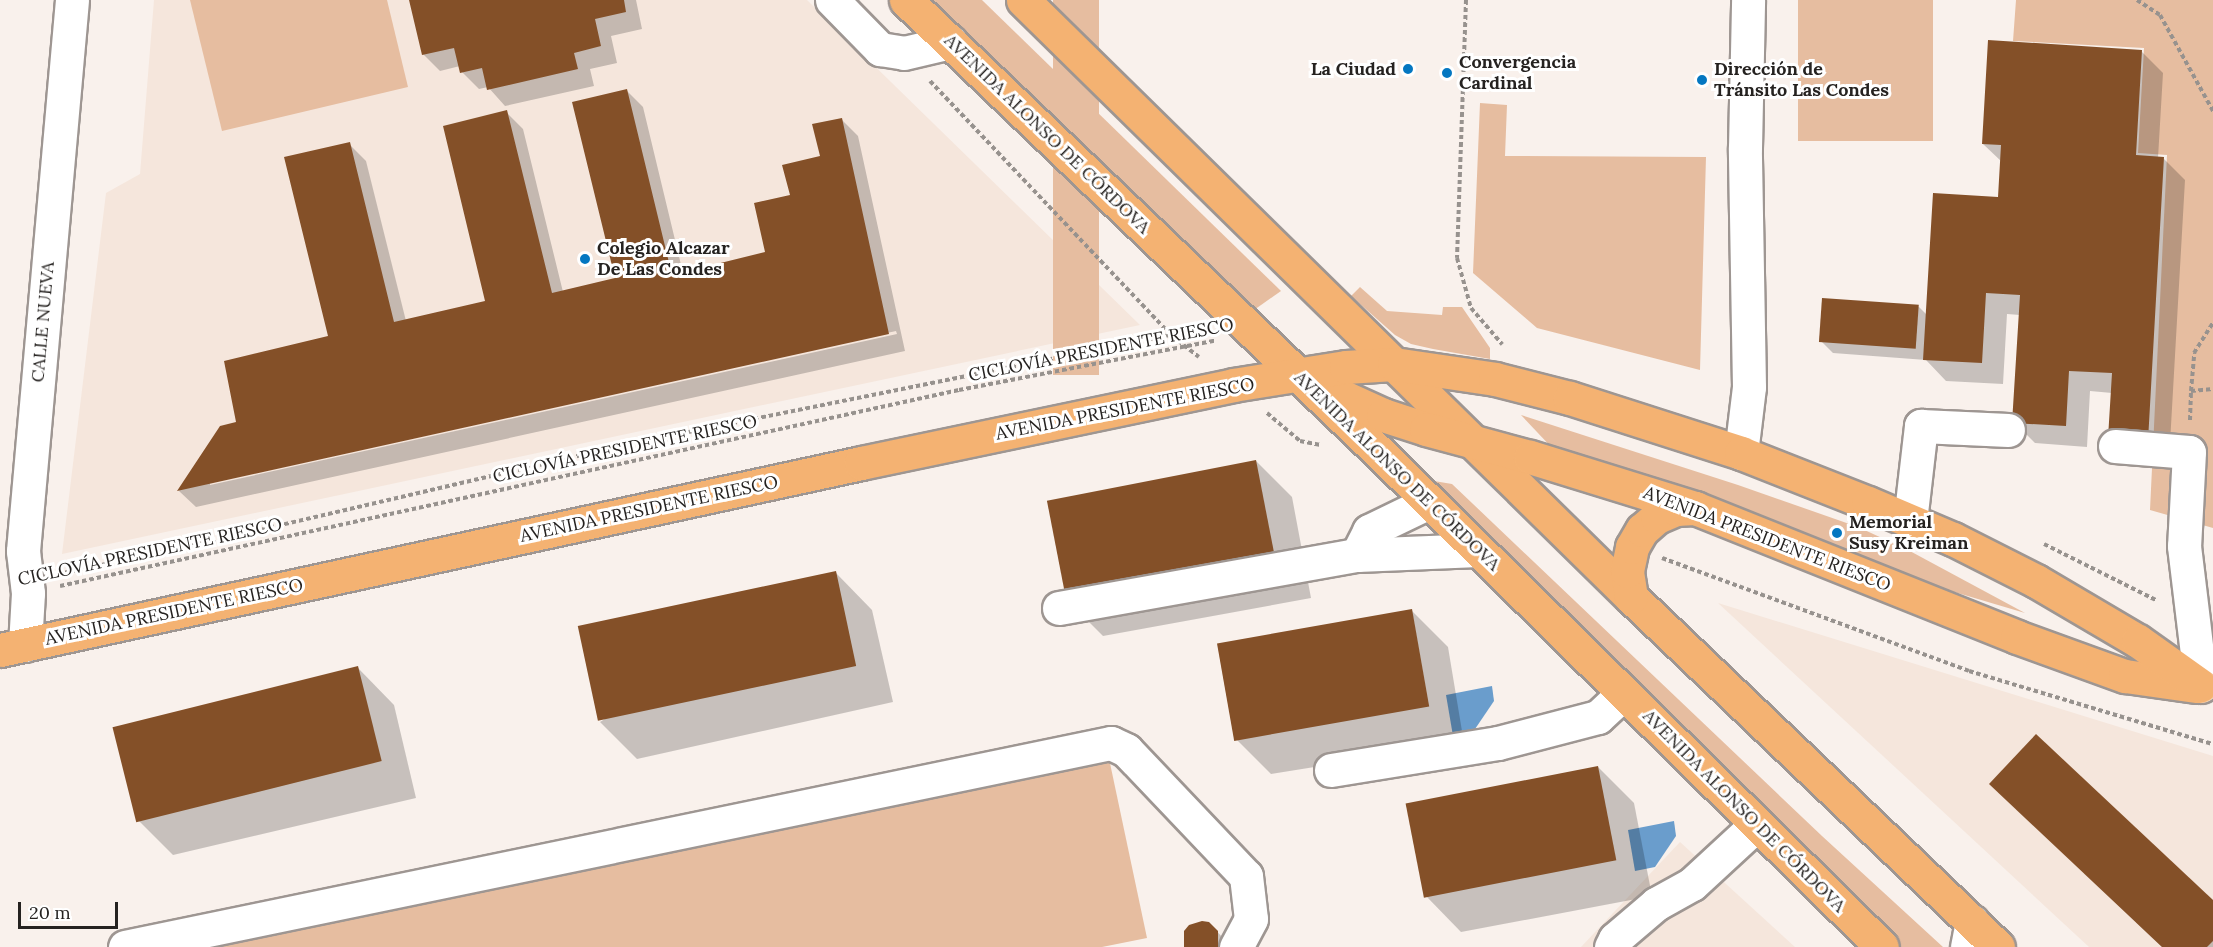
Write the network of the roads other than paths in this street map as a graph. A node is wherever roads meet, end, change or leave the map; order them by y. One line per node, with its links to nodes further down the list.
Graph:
1 (72, 0): 20 (street, CALLE NUEVA)
2 (832, 0): 6 (street)
3 (906, 0): 6 (main road, AVENIDA ALONSO DE CÓRDOVA)
4 (1023, 0): 7 (main road)
5 (1748, 0): 12 (street)
6 (951, 42): 8 (main road, AVENIDA ALONSO DE CÓRDOVA)
7 (1394, 364): 8 (main road, AVENIDA PRESIDENTE RIESCO); 10 (main road); 12 (main road, AVENIDA PRESIDENTE RIESCO)
8 (1300, 376): 10 (main road, AVENIDA PRESIDENTE RIESCO); 13 (main road, AVENIDA ALONSO DE CÓRDOVA); 20 (main road, AVENIDA PRESIDENTE RIESCO)
9 (2008, 430): 15 (street)
10 (1471, 440): 14 (main road, AVENIDA PRESIDENTE RIESCO); 18 (main road)
11 (2115, 446): 21 (street)
12 (1741, 453): 15 (main road, AVENIDA PRESIDENTE RIESCO)
13 (1429, 501): 16 (main road, AVENIDA ALONSO DE CÓRDOVA); 17 (street)
14 (1695, 508): 18 (main road); 21 (main road, AVENIDA PRESIDENTE RIESCO)
15 (1910, 521): 21 (main road, AVENIDA PRESIDENTE RIESCO)
16 (1478, 550): 17 (street); 22 (main road, AVENIDA ALONSO DE CÓRDOVA)
17 (1357, 555): 19 (street)
18 (1631, 597): 25 (main road)
19 (1059, 608)
20 (13, 648)
21 (2207, 688)
22 (1624, 693): 23 (street); 24 (main road, AVENIDA ALONSO DE CÓRDOVA)
23 (1330, 770)
24 (1756, 825): 28 (street); 29 (main road, AVENIDA ALONSO DE CÓRDOVA)
25 (1969, 934): 30 (main road)
26 (125, 947): 27 (street)
27 (1236, 947)
28 (1611, 947)
29 (1882, 947)
30 (1998, 947)

